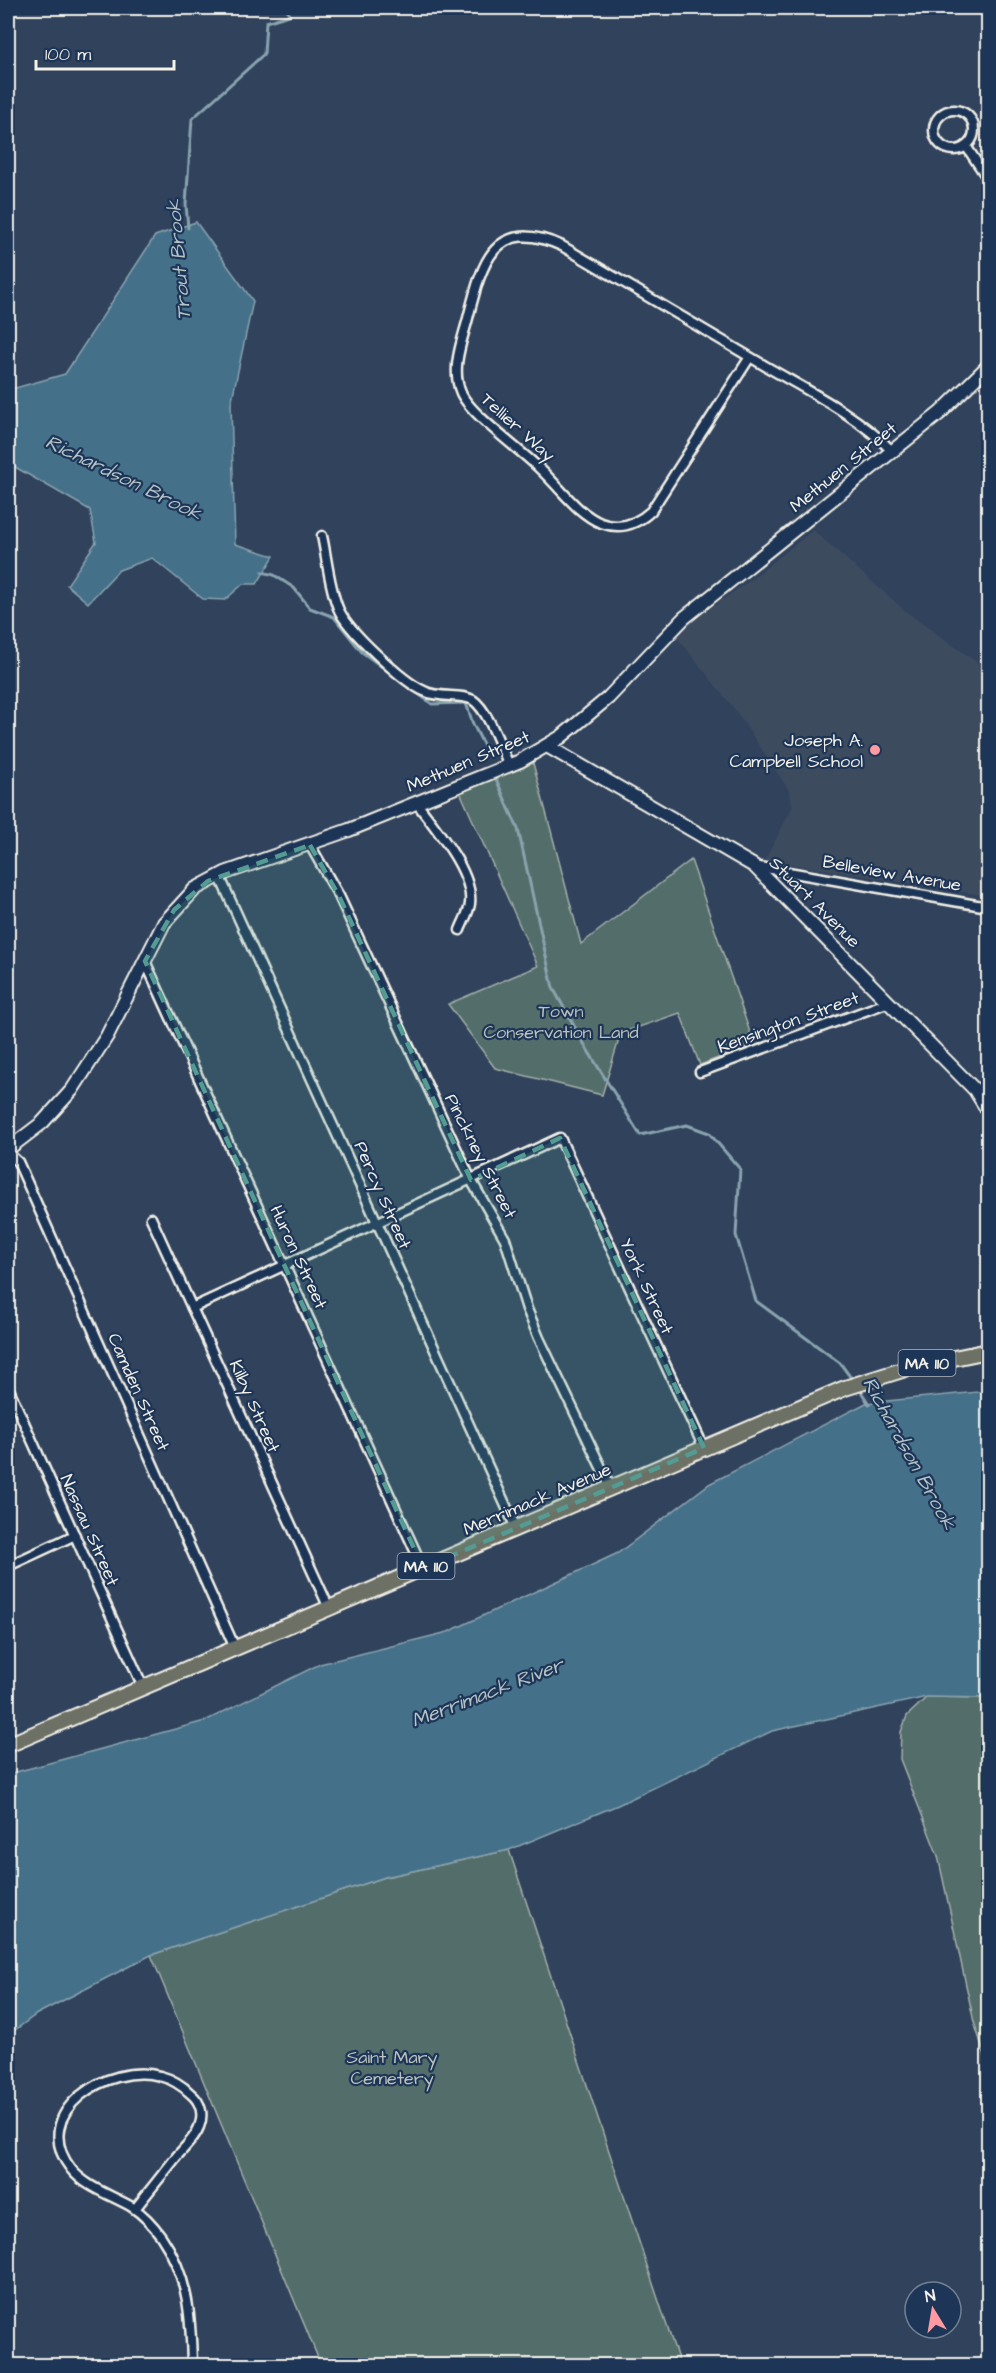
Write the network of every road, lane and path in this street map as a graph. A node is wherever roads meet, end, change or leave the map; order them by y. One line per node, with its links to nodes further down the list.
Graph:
1 (966, 146): 1 (street); 2 (street)
2 (988, 179)
3 (750, 357): 3 (street, Tellier Way); 5 (street, Tellier Way)
4 (988, 366): 5 (street, Methuen Street)
5 (892, 451): 7 (street, Methuen Street)
6 (322, 536): 8 (street)
7 (547, 746): 8 (street, Methuen Street); 11 (street, Stuart Avenue)
8 (509, 765): 9 (street, Methuen Street)
9 (416, 802): 10 (street, Methuen Street); 14 (street)
10 (310, 845): 12 (street, Methuen Street); 21 (street, Pinckney Street)
11 (754, 866): 13 (street, Belleview Avenue); 16 (street, Stuart Avenue)
12 (219, 875): 15 (street, Methuen Street); 23 (street, Percy Street)
13 (988, 907)
14 (460, 930)
15 (145, 961): 19 (street, Methuen Street); 24 (street, Huron Street)
16 (889, 1002): 17 (street, Kensington Street); 18 (street, Stuart Avenue)
17 (700, 1072)
18 (988, 1111)
19 (8, 1149)
20 (8, 1153): 35 (street, Camden Street)
21 (471, 1180): 23 (street); 28 (street, York Street); 29 (street, Pinckney Street)
22 (151, 1218): 25 (street, Kilby Street)
23 (377, 1223): 24 (street); 30 (street, Percy Street)
24 (284, 1266): 25 (street); 33 (street, Huron Street)
25 (192, 1308): 34 (street, Kilby Street)
26 (988, 1351): 28 (main road, Merrimack Avenue / MA 110)
27 (8, 1387): 31 (street, Nassau Street)
28 (704, 1448): 29 (main road, Merrimack Avenue / MA 110)
29 (611, 1488): 30 (main road, Merrimack Avenue / MA 110)
30 (516, 1528): 33 (main road, Merrimack Avenue / MA 110)
31 (75, 1535): 32 (street); 36 (street, Nassau Street)
32 (8, 1566)
33 (423, 1568): 34 (main road, Merrimack Avenue / MA 110)
34 (329, 1608): 35 (main road, Merrimack Avenue / MA 110)
35 (235, 1648): 36 (main road, Merrimack Avenue / MA 110)
36 (143, 1687): 37 (main road, Merrimack Avenue / MA 110)
37 (8, 1745)
38 (135, 2209): 38 (street); 39 (street)
39 (192, 2366)

